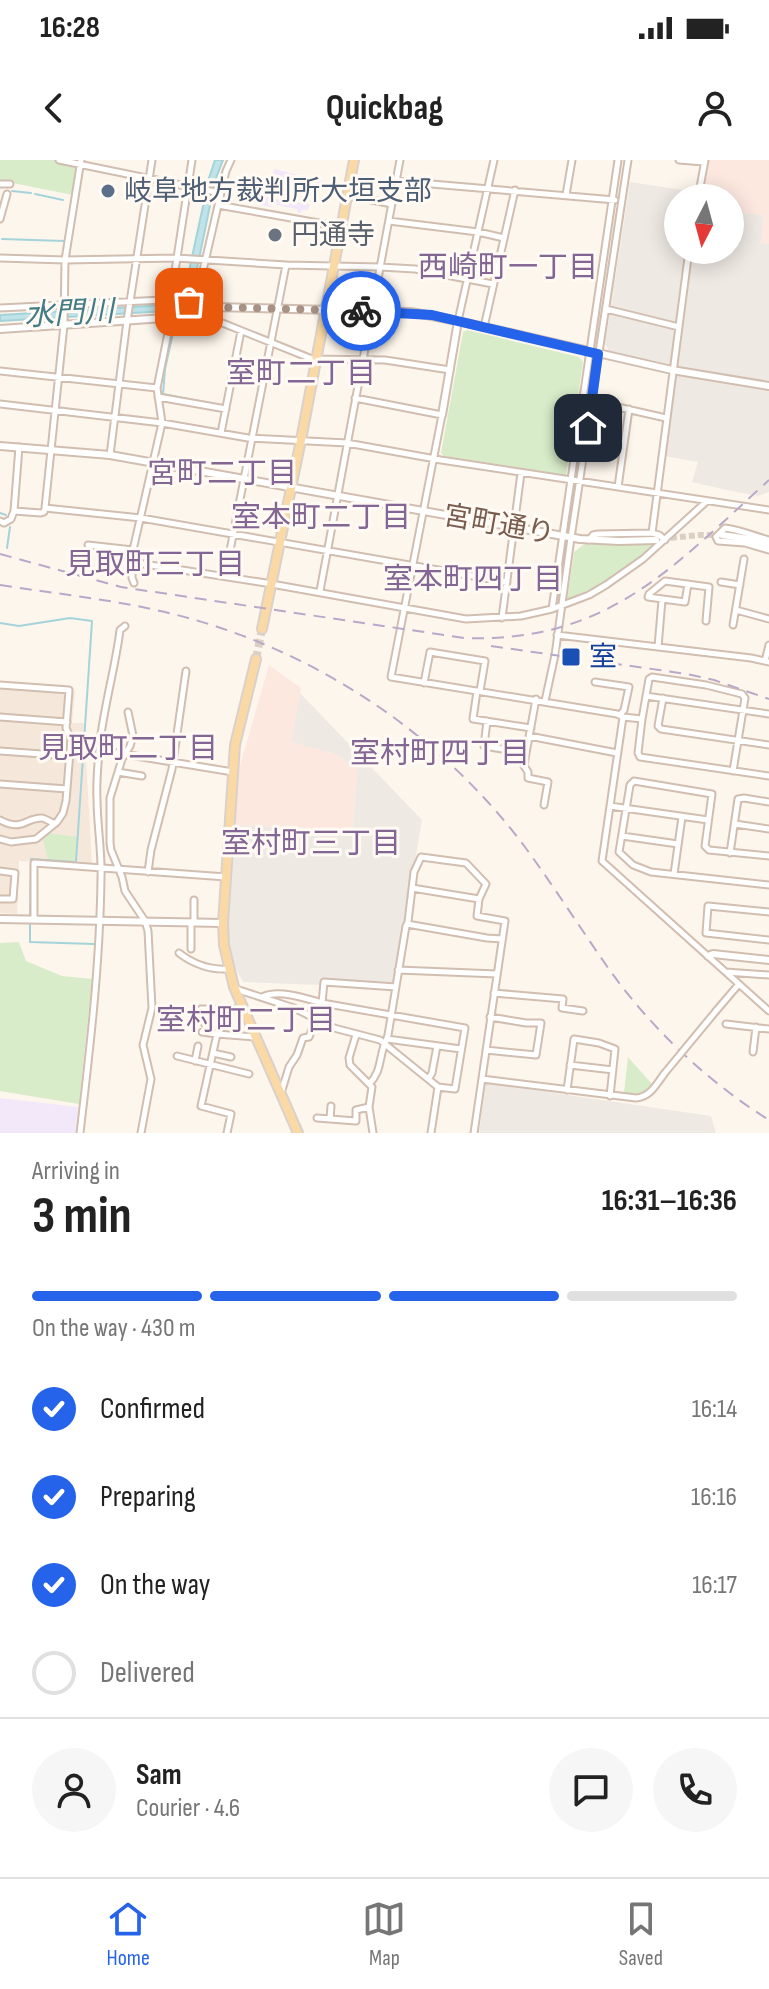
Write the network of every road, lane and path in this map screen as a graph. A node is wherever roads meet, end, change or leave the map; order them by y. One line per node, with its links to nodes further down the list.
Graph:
1 (59, 160): 13 (street)
2 (152, 160): 14 (street)
3 (192, 160): 19 (street)
4 (231, 160): 22 (street)
5 (354, 160): 24 (main road)
6 (400, 160): 15 (street)
7 (494, 160): 20 (street)
8 (572, 160): 25 (street)
9 (618, 160): 26 (street)
10 (628, 160): 27 (street)
11 (679, 160): 12 (street)
12 (704, 161): 18 (street)
13 (81, 163): 14 (street); 38 (street)
14 (149, 179): 19 (street); 37 (street)
15 (397, 181): 20 (street); 28 (street)
16 (0, 184): 17 (street)
17 (10, 184)
18 (700, 184)
19 (188, 187): 22 (street); 36 (street)
20 (488, 188): 21 (street); 33 (street)
21 (515, 190): 25 (street); 34 (street)
22 (217, 193): 29 (street)
23 (7, 194): 30 (street)
24 (347, 195): 28 (street); 32 (main road)
25 (566, 195): 26 (street)
26 (613, 200): 27 (street); 64 (street)
27 (621, 201): 52 (street)
28 (392, 204): 31 (street)
29 (218, 205): 32 (street); 39 (street)
30 (0, 219)
31 (389, 221): 33 (street); 43 (street)
32 (341, 227): 40 (main road)
33 (478, 232): 34 (street); 44 (street)
34 (504, 238): 45 (street)
35 (0, 258): 38 (street)
36 (176, 258): 37 (street); 39 (street); 46 (street)
37 (137, 259): 38 (street); 47 (street)
38 (65, 260): 48 (street)
39 (204, 260): 42 (street); 50 (street)
40 (334, 264): 42 (street); 43 (street); 53 (main road)
41 (687, 264): 60 (street)
42 (286, 265): 51 (street)
43 (380, 267): 44 (street); 54 (street)
44 (468, 278): 45 (street); 57 (street)
45 (493, 284): 59 (street)
46 (172, 298): 47 (street); 50 (street)
47 (129, 304): 48 (street); 55 (street)
48 (65, 307): 49 (street); 58 (street)
49 (0, 308)
50 (196, 308): 51 (street); 56 (street); 62 (street)
51 (277, 309): 53 (street); 63 (street)
52 (606, 309): 60 (street); 64 (street)
53 (326, 310): 54 (street); 65 (main road)
54 (373, 311): 57 (street); 66 (street)
55 (127, 318): 56 (street); 58 (street); 71 (street)
56 (171, 318): 73 (street)
57 (458, 321): 59 (street); 67 (street)
58 (64, 322): 61 (street); 70 (street)
59 (484, 327): 64 (street)
60 (679, 327): 68 (street)
61 (0, 329)
62 (241, 331): 63 (street); 78 (street)
63 (270, 343): 65 (street); 86 (street)
64 (594, 353): 68 (street); 76 (street); 96 (street)
65 (316, 358): 66 (street); 87 (main road)
66 (363, 360): 67 (street); 75 (street)
67 (450, 370): 81 (street)
68 (672, 370): 72 (street); 83 (street)
69 (0, 371): 70 (street)
70 (59, 377): 71 (street); 80 (street)
71 (118, 384): 73 (street); 82 (street)
72 (769, 386)
73 (157, 388): 74 (street)
74 (158, 397): 78 (street); 84 (street)
75 (355, 398): 81 (street); 88 (street)
76 (591, 401): 79 (street); 98 (street)
77 (0, 404): 80 (street)
78 (226, 409): 85 (street)
79 (629, 409): 83 (street); 99 (street)
80 (55, 410): 82 (street); 91 (street)
81 (442, 415): 93 (street)
82 (115, 418): 84 (street); 92 (street)
83 (666, 418): 101 (street)
84 (162, 423): 85 (street); 94 (street)
85 (221, 433): 86 (street)
86 (252, 438): 87 (street); 97 (street)
87 (301, 440): 88 (street); 100 (main road)
88 (347, 443): 93 (street); 102 (street)
89 (0, 446): 90 (street, 宮町通り)
90 (19, 447): 91 (street, 宮町通り); 106 (street)
91 (52, 450): 92 (street, 宮町通り); 104 (street)
92 (110, 455): 94 (street, 宮町通り)
93 (432, 459): 95 (street); 107 (street)
94 (153, 463): 97 (street, 宮町通り); 108 (street)
95 (521, 473): 96 (street); 110 (street)
96 (571, 479): 98 (street); 114 (street)
97 (244, 480): 100 (street, 宮町通り); 112 (street)
98 (580, 481): 99 (street); 114 (street)
99 (618, 487): 101 (street)
100 (291, 488): 102 (street, 宮町通り); 118 (main road)
101 (656, 493): 103 (street); 111 (street)
102 (338, 497): 107 (street, 宮町通り); 122 (street)
103 (708, 500): 105 (street); 117 (street)
104 (45, 508): 106 (street); 108 (street)
105 (769, 510)
106 (14, 511): 109 (street)
107 (422, 511): 110 (street, 宮町通り); 125 (street)
108 (141, 518): 112 (street); 121 (street)
109 (0, 521)
110 (514, 528): 114 (street, 宮町通り); 127 (street)
111 (652, 533): 115 (street); 117 (street)
112 (233, 534): 118 (street); 126 (street)
113 (722, 535): 120 (street)
114 (567, 537): 115 (street, 宮町通り); 136 (street); 138 (street)
115 (589, 540): 116 (street, 宮町通り)
116 (656, 540)
117 (665, 540): 136 (street)
118 (280, 542): 122 (street); 145 (main road)
119 (88, 545): 121 (street)
120 (769, 545): 120 (street)
121 (133, 550): 124 (street)
122 (327, 550): 125 (street); 134 (street)
123 (744, 559): 133 (street)
124 (131, 562): 126 (street); 129 (street)
125 (412, 566): 127 (street); 137 (street)
126 (225, 576): 130 (street)
127 (507, 582): 140 (street)
128 (721, 582): 133 (street)
129 (134, 583)
130 (266, 583)
131 (688, 584): 135 (street); 135 (street); 142 (street)
132 (277, 585): 134 (street)
133 (740, 585): 139 (street)
134 (320, 592): 137 (street)
135 (662, 600): 148 (street)
136 (561, 606): 138 (street); 146 (street)
137 (404, 607): 140 (street); 153 (street)
138 (552, 609): 140 (street)
139 (736, 610): 141 (street); 143 (street)
140 (502, 618)
141 (769, 619)
142 (706, 621)
143 (733, 625)
144 (125, 626): 172 (street)
145 (262, 629)
146 (557, 635): 148 (street); 159 (street)
147 (769, 645): 150 (street)
148 (658, 647): 150 (street)
149 (256, 659): 181 (main road)
150 (767, 662)
151 (186, 671): 178 (street)
152 (595, 682): 163 (street)
153 (424, 683): 155 (street); 155 (street)
154 (0, 685): 167 (street)
155 (479, 691): 158 (street); 166 (street)
156 (646, 696): 157 (street); 160 (street); 165 (street)
157 (663, 698): 160 (street); 170 (street)
158 (536, 699): 159 (street); 168 (street)
159 (545, 701): 163 (street)
160 (743, 710): 162 (street); 170 (street)
161 (128, 712): 176 (street)
162 (769, 714)
163 (622, 716): 165 (street); 175 (street)
164 (0, 717): 167 (street)
165 (642, 719): 179 (street)
166 (487, 721): 168 (street); 174 (street)
167 (67, 722): 177 (street)
168 (531, 728): 169 (street)
169 (529, 736): 174 (street); 175 (street)
170 (738, 741): 171 (street); 179 (street)
171 (769, 745)
172 (99, 750): 176 (street); 201 (street)
173 (0, 751): 177 (street)
174 (526, 753): 187 (street)
175 (617, 753): 188 (street)
176 (126, 755): 178 (street); 180 (street)
177 (70, 756): 185 (street)
178 (172, 762): 181 (street); 204 (street)
179 (733, 771): 183 (street)
180 (118, 772): 182 (street); 202 (street)
181 (233, 772): 206 (main road)
182 (142, 776)
183 (769, 776)
184 (0, 784): 185 (street)
185 (67, 789): 193 (street)
186 (769, 802): 194 (street)
187 (544, 805)
188 (610, 806): 189 (street); 224 (street)
189 (626, 808): 190 (street); 192 (street); 196 (street)
190 (682, 817): 192 (street); 198 (street)
191 (0, 820): 193 (street)
192 (708, 820): 199 (street)
193 (55, 824): 197 (street)
194 (735, 824): 195 (street); 199 (street)
195 (769, 829)
196 (622, 836): 198 (street); 205 (street)
197 (0, 839)
198 (678, 844): 205 (street)
199 (730, 853): 200 (street)
200 (769, 856)
201 (101, 868): 202 (street); 214 (street); 215 (street)
202 (119, 869): 204 (street); 216 (street)
203 (0, 871): 209 (street)
204 (148, 872): 206 (street)
205 (674, 874): 207 (street)
206 (227, 877): 218 (main road)
207 (769, 885)
208 (412, 888): 210 (street); 210 (street); 219 (street)
209 (0, 899)
210 (479, 899): 220 (street)
211 (194, 900): 217 (street)
212 (769, 912): 221 (street)
213 (0, 919): 214 (street)
214 (34, 919): 215 (street)
215 (99, 920): 216 (street); 278 (street)
216 (145, 921): 217 (street); 279 (street)
217 (192, 922): 218 (street); 222 (street)
218 (223, 923): 226 (main road)
219 (407, 924): 220 (street); 227 (street)
220 (502, 939): 229 (street)
221 (769, 940)
222 (191, 949)
223 (179, 953): 226 (street)
224 (708, 956): 225 (street); 228 (street)
225 (769, 960)
226 (228, 969): 232 (main road)
227 (398, 970): 229 (street); 233 (street)
228 (726, 972): 230 (street); 231 (street)
229 (497, 974): 234 (street)
230 (769, 975)
231 (739, 984): 241 (street); 273 (street, bridge)
232 (234, 987): 235 (street); 239 (main road)
233 (396, 987): 236 (street); 242 (street)
234 (494, 993): 240 (street); 243 (street)
235 (262, 997): 236 (street); 244 (street)
236 (322, 1003): 242 (street)
237 (201, 1009): 238 (street)
238 (222, 1009): 239 (street); 245 (street)
239 (243, 1009): 252 (main road)
240 (583, 1011)
241 (769, 1011)
242 (392, 1016): 253 (street); 256 (street)
243 (490, 1017): 257 (street); 257 (street)
244 (316, 1019): 251 (street); 271 (street)
245 (204, 1023)
246 (726, 1024): 247 (street)
247 (756, 1027): 248 (street); 258 (street)
248 (769, 1029)
249 (202, 1032): 250 (street)
250 (217, 1034): 252 (street); 259 (street)
251 (356, 1035): 253 (street); 269 (street)
252 (255, 1037): 281 (main road)
253 (386, 1041): 255 (street); 267 (street); 269 (street)
254 (198, 1046): 262 (street)
255 (437, 1046): 256 (street); 267 (street)
256 (462, 1049): 270 (street)
257 (486, 1050): 268 (street)
258 (753, 1052)
259 (213, 1053): 261 (street); 263 (street)
260 (177, 1056): 262 (street)
261 (231, 1057)
262 (195, 1061): 263 (street)
263 (210, 1065): 266 (street); 280 (street)
264 (570, 1065): 265 (street); 265 (street); 272 (street)
265 (613, 1070): 273 (street)
266 (249, 1074)
267 (429, 1078): 270 (street)
268 (482, 1079): 272 (street); 284 (street)
269 (369, 1084): 275 (street)
270 (438, 1087): 283 (street)
271 (282, 1090)
272 (567, 1090): 273 (street)
273 (610, 1096)
274 (331, 1106): 277 (street)
275 (369, 1107): 277 (street); 282 (street)
276 (317, 1118): 277 (street)
277 (330, 1119)
278 (80, 1133)
279 (141, 1133)
280 (227, 1133)
281 (298, 1133)
282 (373, 1133)
283 (431, 1133)
284 (474, 1133)

